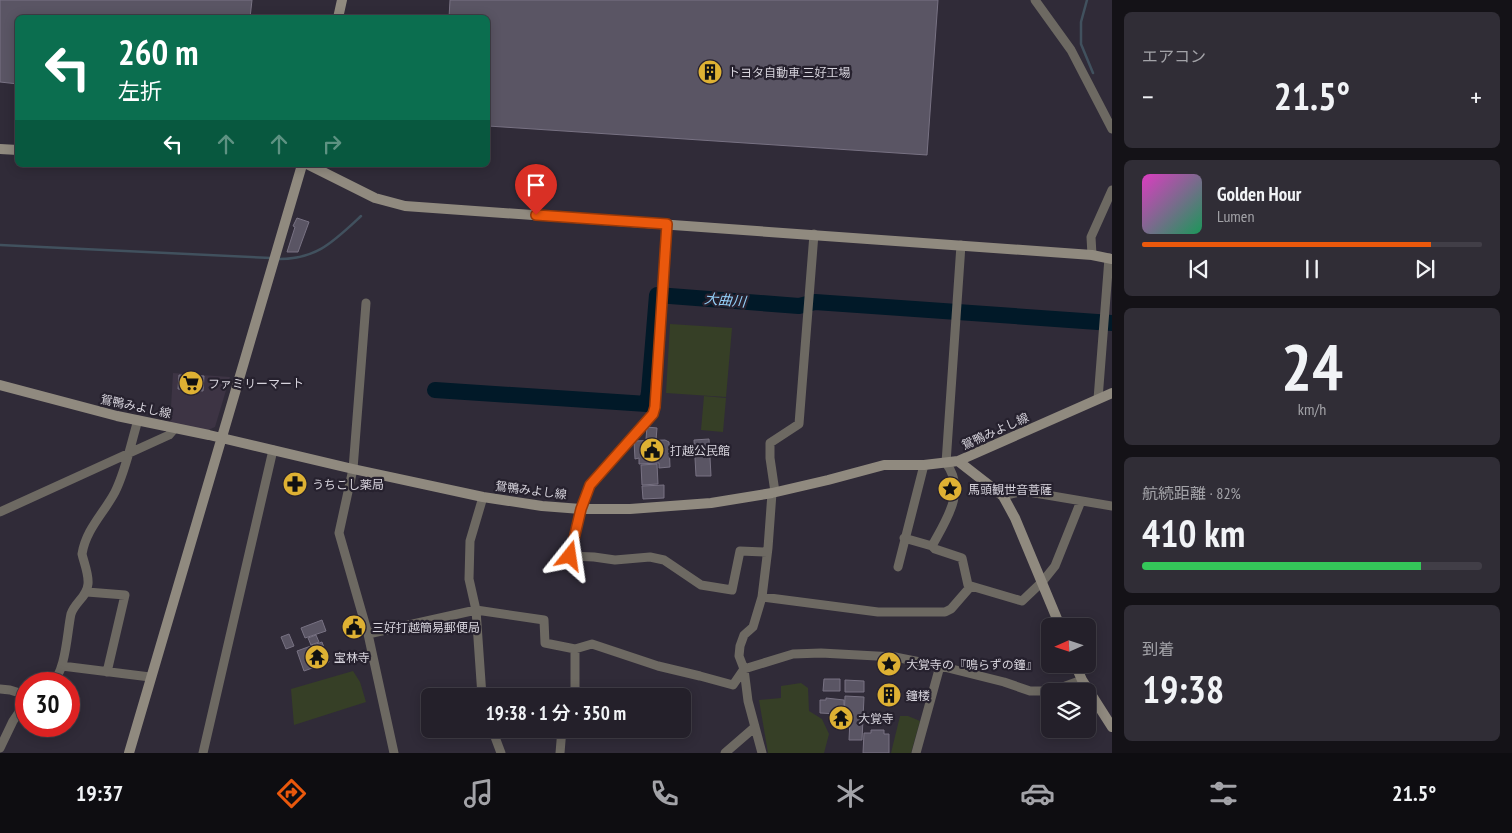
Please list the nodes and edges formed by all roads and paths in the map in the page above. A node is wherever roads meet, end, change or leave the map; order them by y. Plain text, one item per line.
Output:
1 (342, 0) edge
2 (1035, 0) edge
3 (339, 15) edge
4 (1112, 129) edge
5 (0, 149) edge
6 (15, 150) edge
7 (301, 167) edge
8 (313, 167) edge
9 (1111, 192) edge
10 (667, 224) junction
11 (814, 234) junction
12 (961, 245) junction
13 (1092, 255) junction
14 (1110, 258) edge
15 (366, 303) dead end
16 (0, 385) edge
17 (1112, 393) edge
18 (1098, 399) junction
19 (138, 420) junction
20 (175, 428) junction
21 (221, 438) junction
22 (272, 450) junction
23 (128, 453) junction
24 (958, 461) junction
25 (946, 463) junction
26 (924, 465) junction
27 (353, 469) junction
28 (773, 492) junction
29 (1004, 496) junction
30 (483, 497) junction
31 (1080, 501) junction
32 (1112, 506) edge
33 (581, 509) junction
34 (0, 512) edge
35 (904, 538) junction
36 (932, 546) junction
37 (768, 552) junction
38 (898, 567) dead end
39 (1043, 581) junction
40 (972, 586) junction
41 (86, 592) junction
42 (762, 597) junction
43 (476, 610) junction
44 (1057, 618) edge
45 (368, 634) junction
46 (575, 649) junction
47 (62, 666) junction
48 (940, 666) junction
49 (744, 669) junction
50 (59, 672) edge
51 (107, 672) junction
52 (1079, 673) edge
53 (150, 677) junction
54 (1082, 680) junction
55 (481, 688) edge
56 (575, 688) edge
57 (0, 689) edge
58 (15, 692) edge
59 (15, 717) edge
60 (755, 727) junction
61 (1112, 727) edge
62 (495, 738) edge
63 (561, 738) edge
64 (0, 748) edge
65 (128, 753) edge
66 (203, 753) edge
67 (394, 753) edge
68 (501, 753) edge
69 (560, 753) edge
70 (725, 753) edge
71 (762, 753) edge
72 (916, 753) edge

1 - 3 street
2 - 4 street
5 - 6 street
7 - 21 street
8 - 10 street
9 - 13 street
10 - 11 street
10 - 33 street
11 - 12 street
11 - 28 street
12 - 13 street
12 - 25 street
13 - 14 street
14 - 18 street
15 - 27 street
16 - 19 street, 鴛鴨みよし線
17 - 18 street, 鴛鴨みよし線
18 - 24 street, 鴛鴨みよし線
19 - 20 street, 鴛鴨みよし線
19 - 23 street
20 - 21 street, 鴛鴨みよし線
20 - 23 street
21 - 22 street, 鴛鴨みよし線
21 - 53 street
22 - 27 street, 鴛鴨みよし線
22 - 66 street
23 - 34 street
23 - 41 street
24 - 25 street, 鴛鴨みよし線
24 - 29 street
25 - 26 street, 鴛鴨みよし線
25 - 36 street
26 - 28 street, 鴛鴨みよし線
26 - 35 street
27 - 30 street, 鴛鴨みよし線
27 - 45 street
28 - 33 street, 鴛鴨みよし線
28 - 37 street
29 - 31 street
29 - 39 street
30 - 33 street, 鴛鴨みよし線
30 - 43 street
31 - 32 street
31 - 39 street
33 - 37 street
35 - 36 street
35 - 38 street
36 - 40 street
37 - 42 street
39 - 40 street
39 - 44 street
40 - 42 street
41 - 47 street
41 - 51 street
42 - 49 street
43 - 45 street
43 - 46 street
43 - 55 street
45 - 67 street
46 - 49 street
46 - 56 street
47 - 50 street
47 - 51 street
48 - 49 street
48 - 54 street
48 - 72 street
49 - 60 street
51 - 53 street
52 - 54 street
53 - 65 street
54 - 61 street
57 - 58 street
59 - 64 street
60 - 70 street
60 - 71 street
62 - 68 street
63 - 69 street

